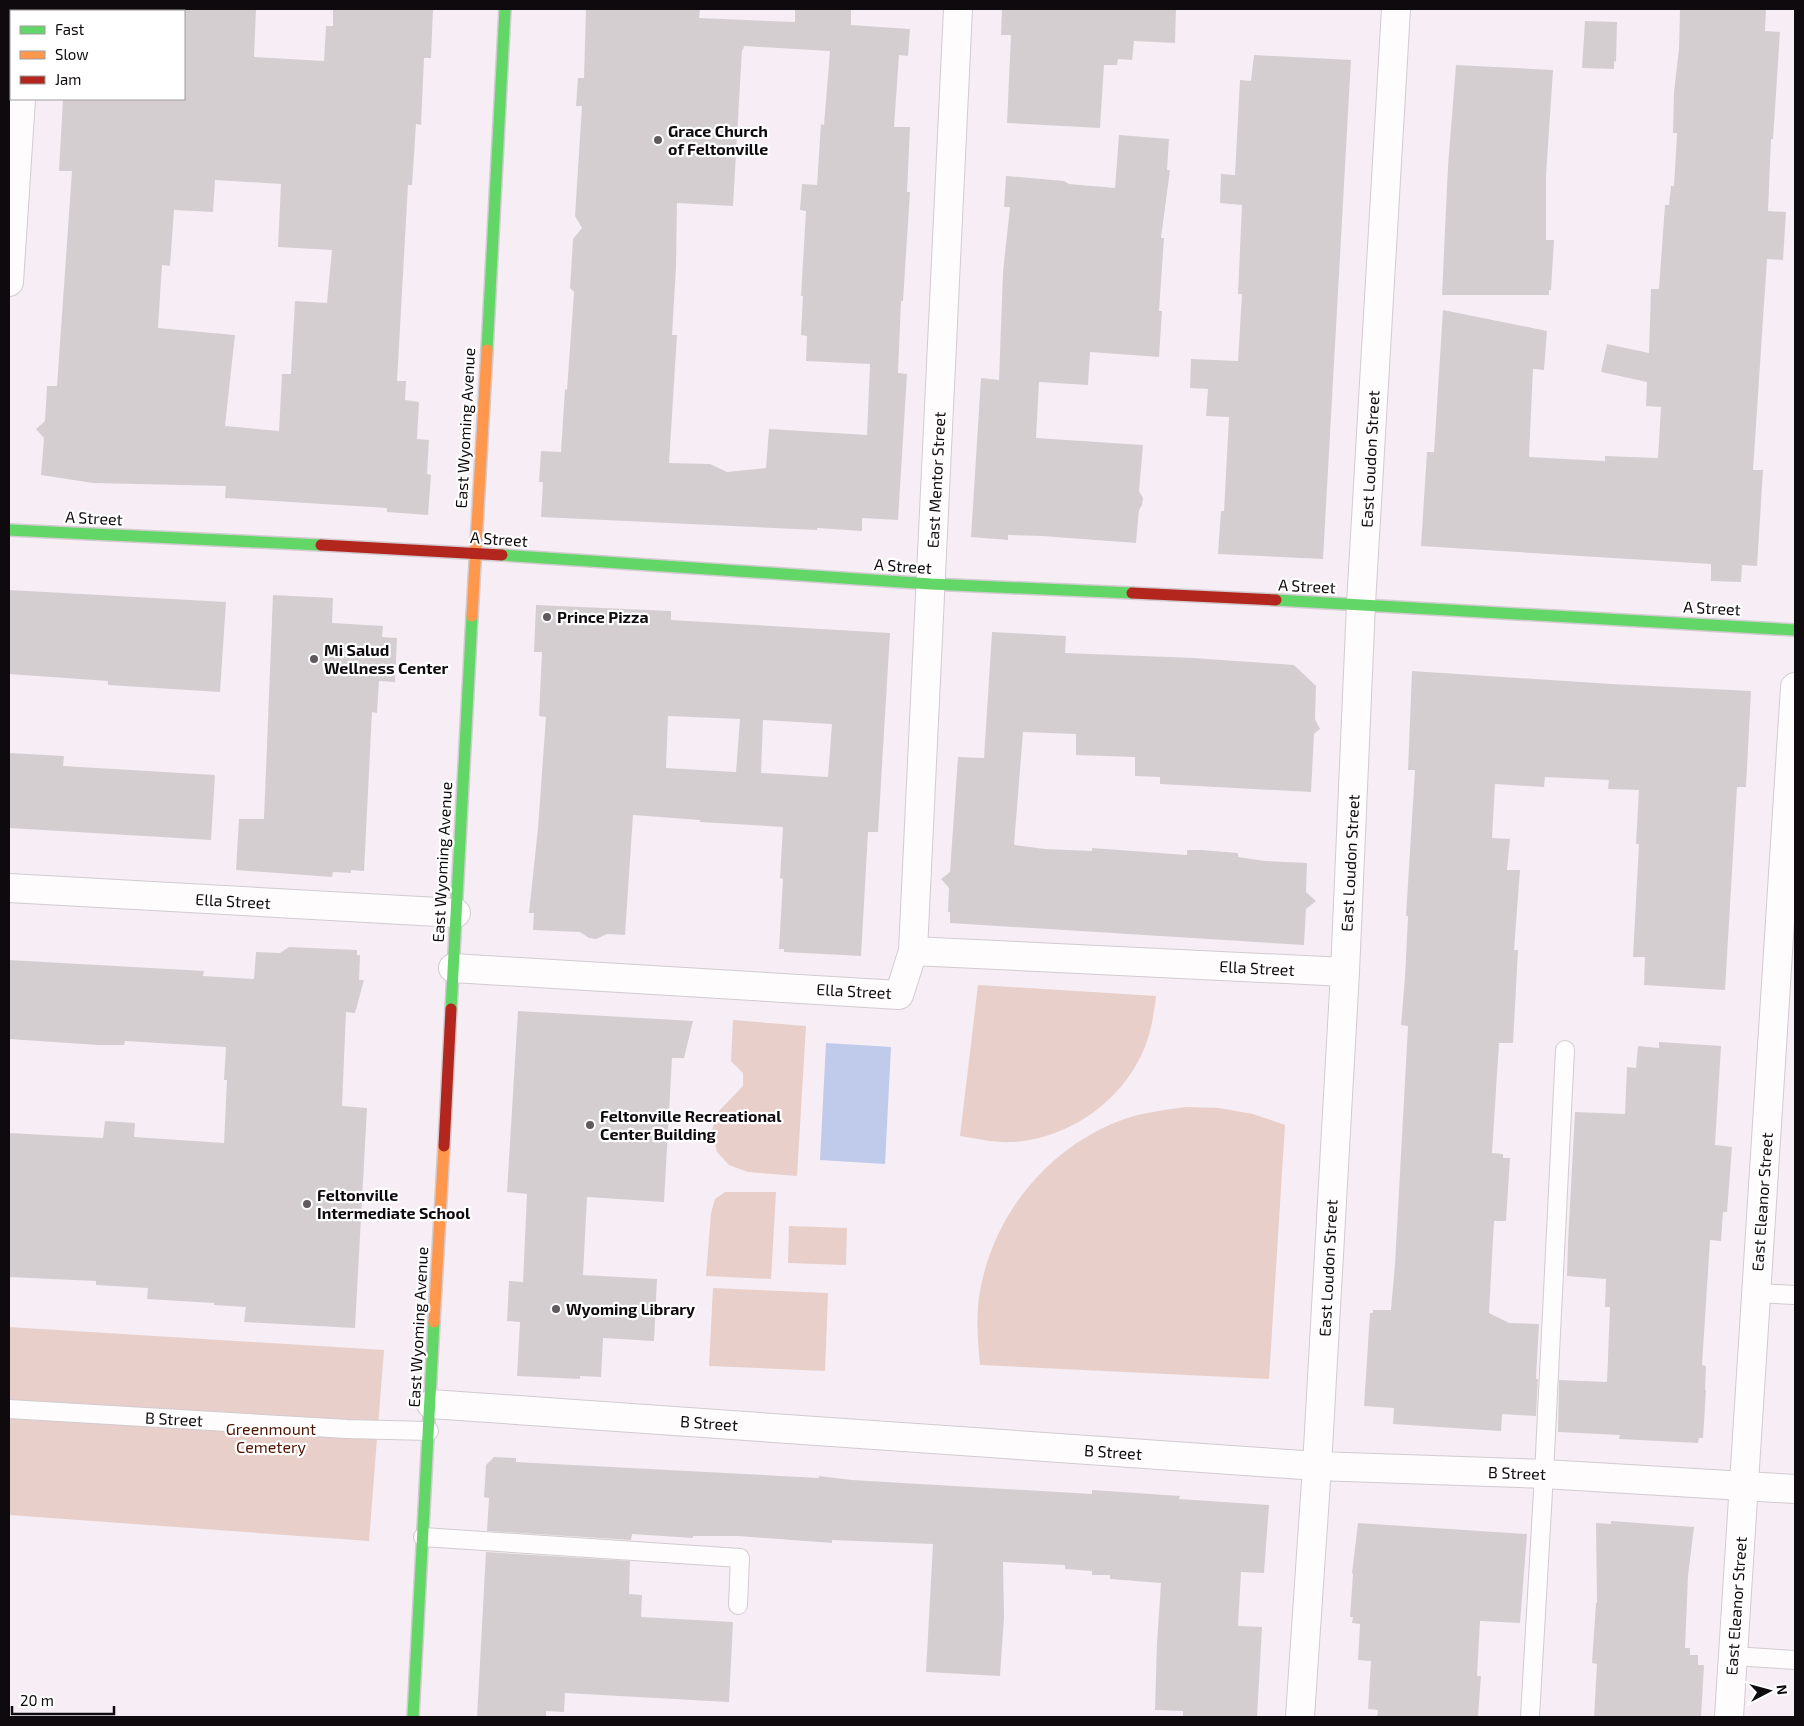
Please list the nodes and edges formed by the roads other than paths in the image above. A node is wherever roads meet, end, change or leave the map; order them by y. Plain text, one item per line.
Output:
1 (505, 9) edge
2 (958, 9) edge
3 (1396, 9) edge
4 (21, 100) edge
5 (9, 282) edge
6 (9, 530) edge
7 (474, 553) junction
8 (931, 584) junction
9 (1361, 604) junction
10 (1795, 630) edge
11 (1795, 687) edge
12 (9, 888) edge
13 (456, 913) junction
14 (913, 951) junction
15 (453, 968) junction
16 (1345, 972) junction
17 (1565, 1050) dead end
18 (1756, 1293) junction
19 (1795, 1295) edge
20 (431, 1404) junction
21 (9, 1409) edge
22 (429, 1431) junction
23 (1317, 1466) junction
24 (1544, 1474) junction
25 (1744, 1486) junction
26 (1795, 1489) edge
27 (423, 1537) junction
28 (738, 1606) dead end
29 (1732, 1656) junction
30 (1795, 1660) edge
31 (413, 1717) edge
32 (1300, 1717) edge
33 (1530, 1717) edge
34 (1729, 1717) edge

1 - 7 street, East Wyoming Avenue
2 - 8 street, East Mentor Street
3 - 9 street, East Loudon Street
4 - 5 street
6 - 7 street, A Street
7 - 8 street, A Street
7 - 13 street, East Wyoming Avenue
8 - 9 street, A Street
8 - 14 street, East Mentor Street
9 - 10 street, A Street
9 - 16 street, East Loudon Street
11 - 18 street, East Eleanor Street
12 - 13 street, Ella Street
13 - 15 street, East Wyoming Avenue
14 - 15 street, Ella Street
14 - 16 street, Ella Street
15 - 20 street, East Wyoming Avenue
16 - 23 street, East Loudon Street
17 - 24 lane
18 - 19 lane
18 - 25 street, East Eleanor Street
20 - 22 street, East Wyoming Avenue
20 - 23 street, B Street
21 - 22 lane, B Street
22 - 27 street, East Wyoming Avenue
23 - 24 street, B Street
23 - 32 street, East Loudon Street
24 - 25 street, B Street
24 - 33 lane
25 - 26 street, B Street
25 - 29 street, East Eleanor Street
27 - 28 lane
27 - 31 street, East Wyoming Avenue
29 - 30 lane
29 - 34 street, East Eleanor Street

